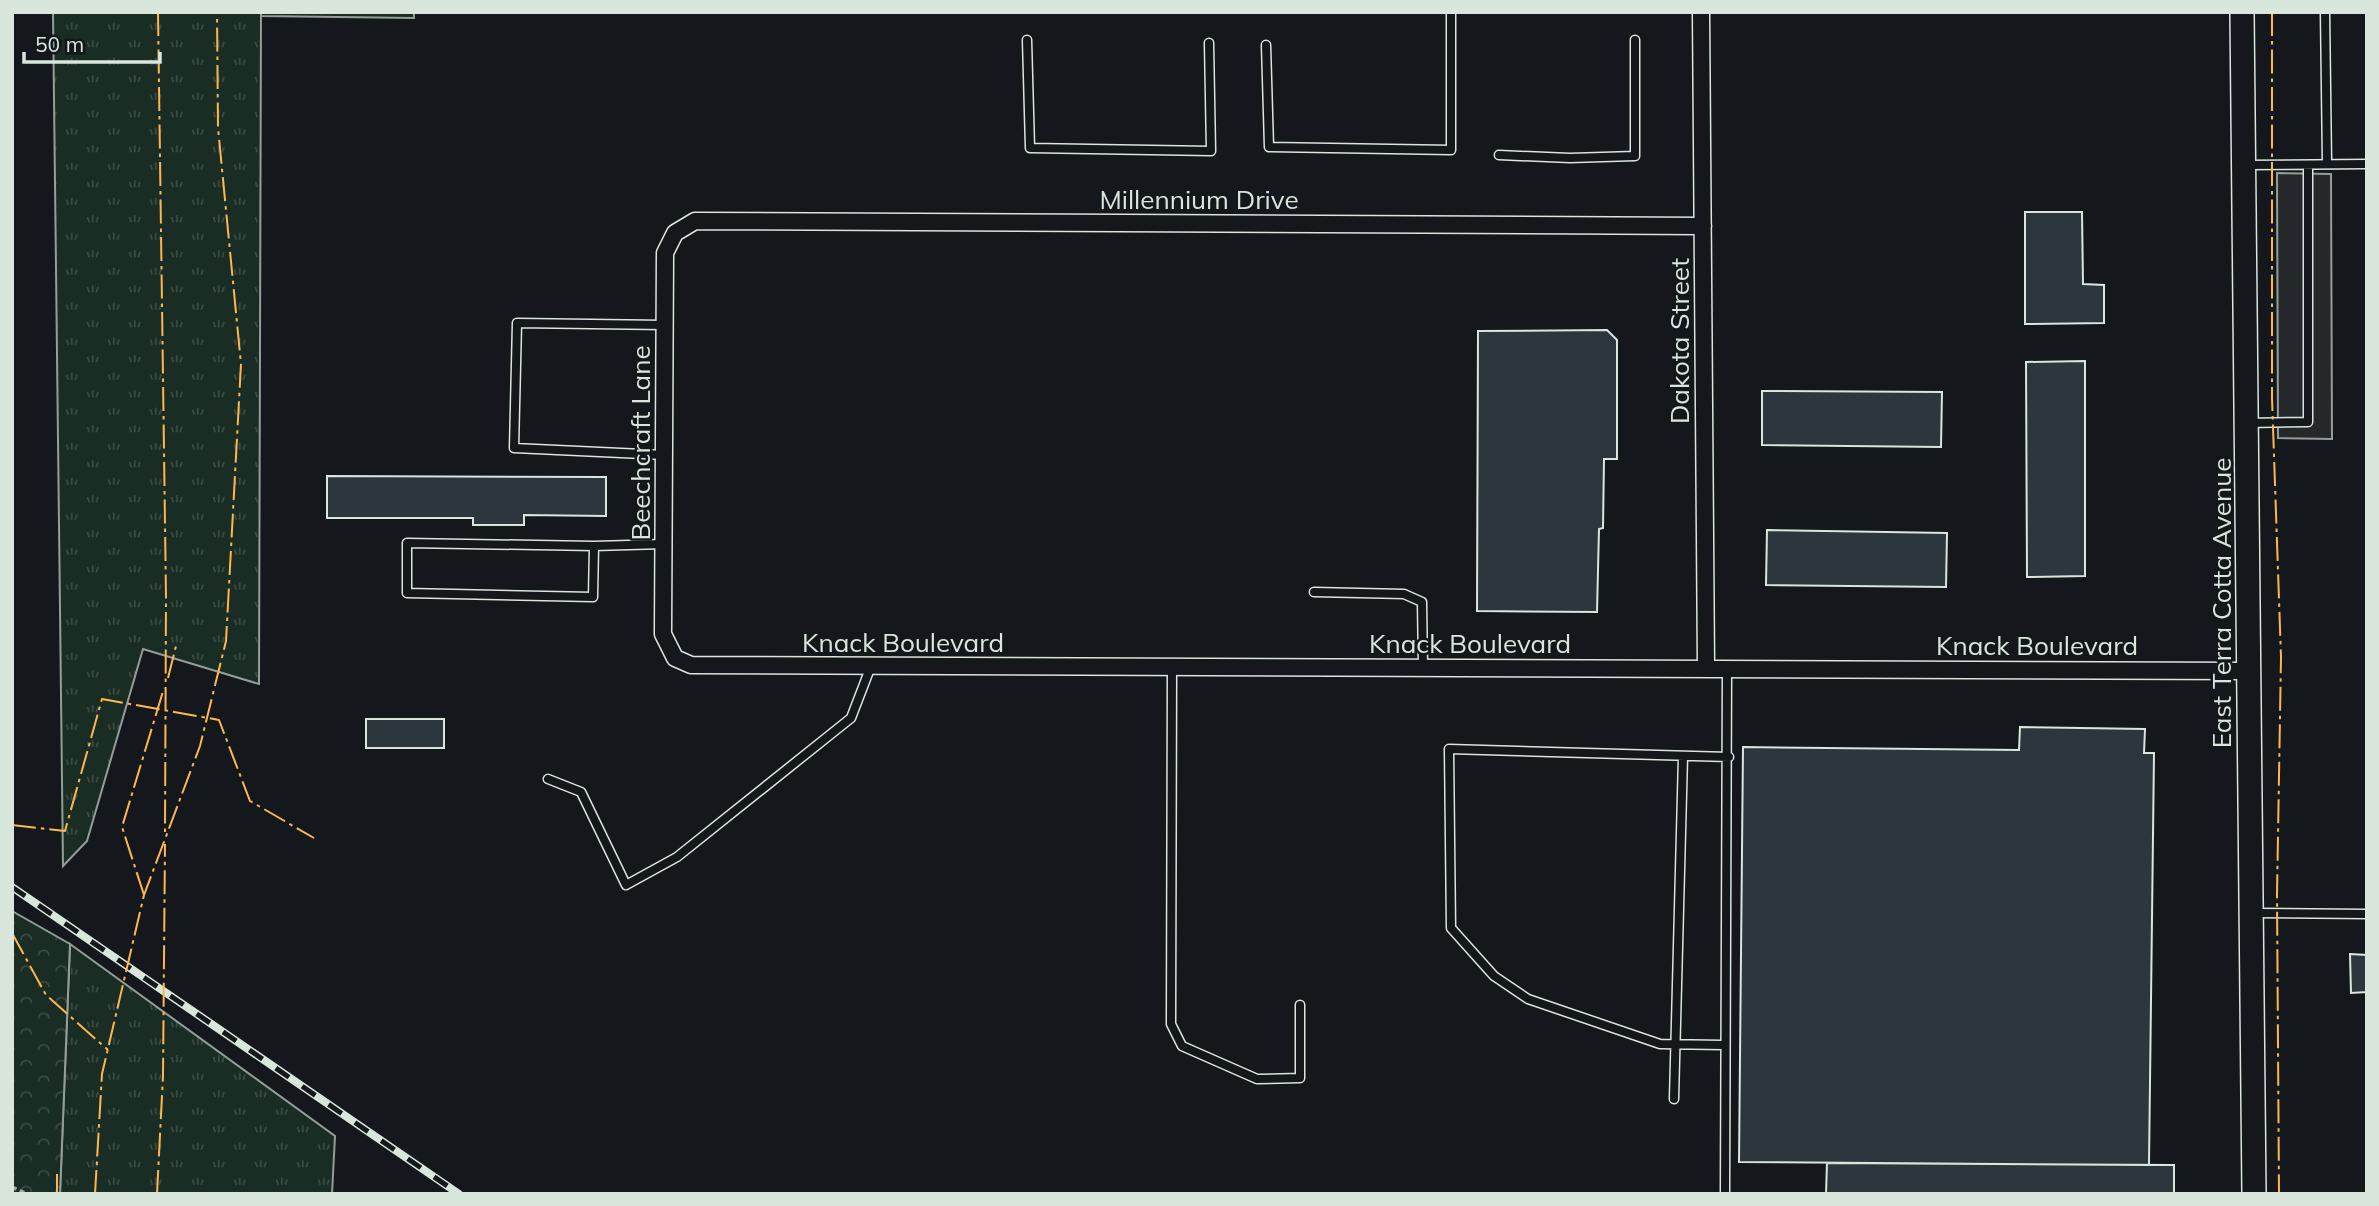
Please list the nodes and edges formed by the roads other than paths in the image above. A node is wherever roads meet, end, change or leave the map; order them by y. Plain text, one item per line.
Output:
1 (1451, 12) edge
2 (1701, 12) edge
3 (2242, 12) edge
4 (2325, 12) edge
5 (1027, 40) dead end
6 (1634, 40) dead end
7 (1209, 43) dead end
8 (1266, 45) dead end
9 (1499, 155) dead end
10 (2327, 164) junction
11 (2367, 164) edge
12 (2245, 165) junction
13 (2308, 165) junction
14 (695, 221) joint
15 (1703, 226) junction
16 (665, 325) junction
17 (2247, 423) junction
18 (664, 454) junction
19 (664, 544) junction
20 (594, 546) junction
21 (1314, 592) dead end
22 (691, 665) joint
23 (871, 666) junction
24 (1172, 667) junction
25 (1423, 668) junction
26 (1706, 668) junction
27 (1727, 668) junction
28 (2249, 671) junction
29 (1683, 756) junction
30 (1728, 757) junction
31 (548, 779) dead end
32 (2252, 912) junction
33 (2367, 914) edge
34 (1300, 1006) dead end
35 (1675, 1044) junction
36 (1723, 1045) junction
37 (1674, 1099) dead end
38 (1725, 1194) edge
39 (2254, 1194) edge

1 - 8 lane
2 - 15 street, Dakota Street
3 - 12 main road, East Terra Cotta Avenue
4 - 10 lane
5 - 7 lane
6 - 9 lane
10 - 11 lane
10 - 13 lane
12 - 13 lane
12 - 17 main road, East Terra Cotta Avenue
13 - 17 lane
14 - 15 street, Millennium Drive
14 - 16 street, Beechcraft Lane
15 - 26 street, Dakota Street
16 - 18 street, Beechcraft Lane
16 - 18 lane
17 - 28 main road, East Terra Cotta Avenue
18 - 19 street, Beechcraft Lane
19 - 20 lane
19 - 22 street, Beechcraft Lane
20 - 20 lane
21 - 25 lane
22 - 23 street, Knack Boulevard
23 - 24 street, Knack Boulevard
23 - 31 lane
24 - 25 street, Knack Boulevard
24 - 34 lane
25 - 26 street, Knack Boulevard
26 - 27 street, Knack Boulevard
27 - 28 street, Knack Boulevard
27 - 30 lane
28 - 32 main road, East Terra Cotta Avenue
29 - 30 lane
29 - 35 lane
29 - 35 lane
30 - 36 lane
32 - 33 lane
32 - 39 main road, East Terra Cotta Avenue
35 - 36 lane
35 - 37 lane
36 - 38 lane

